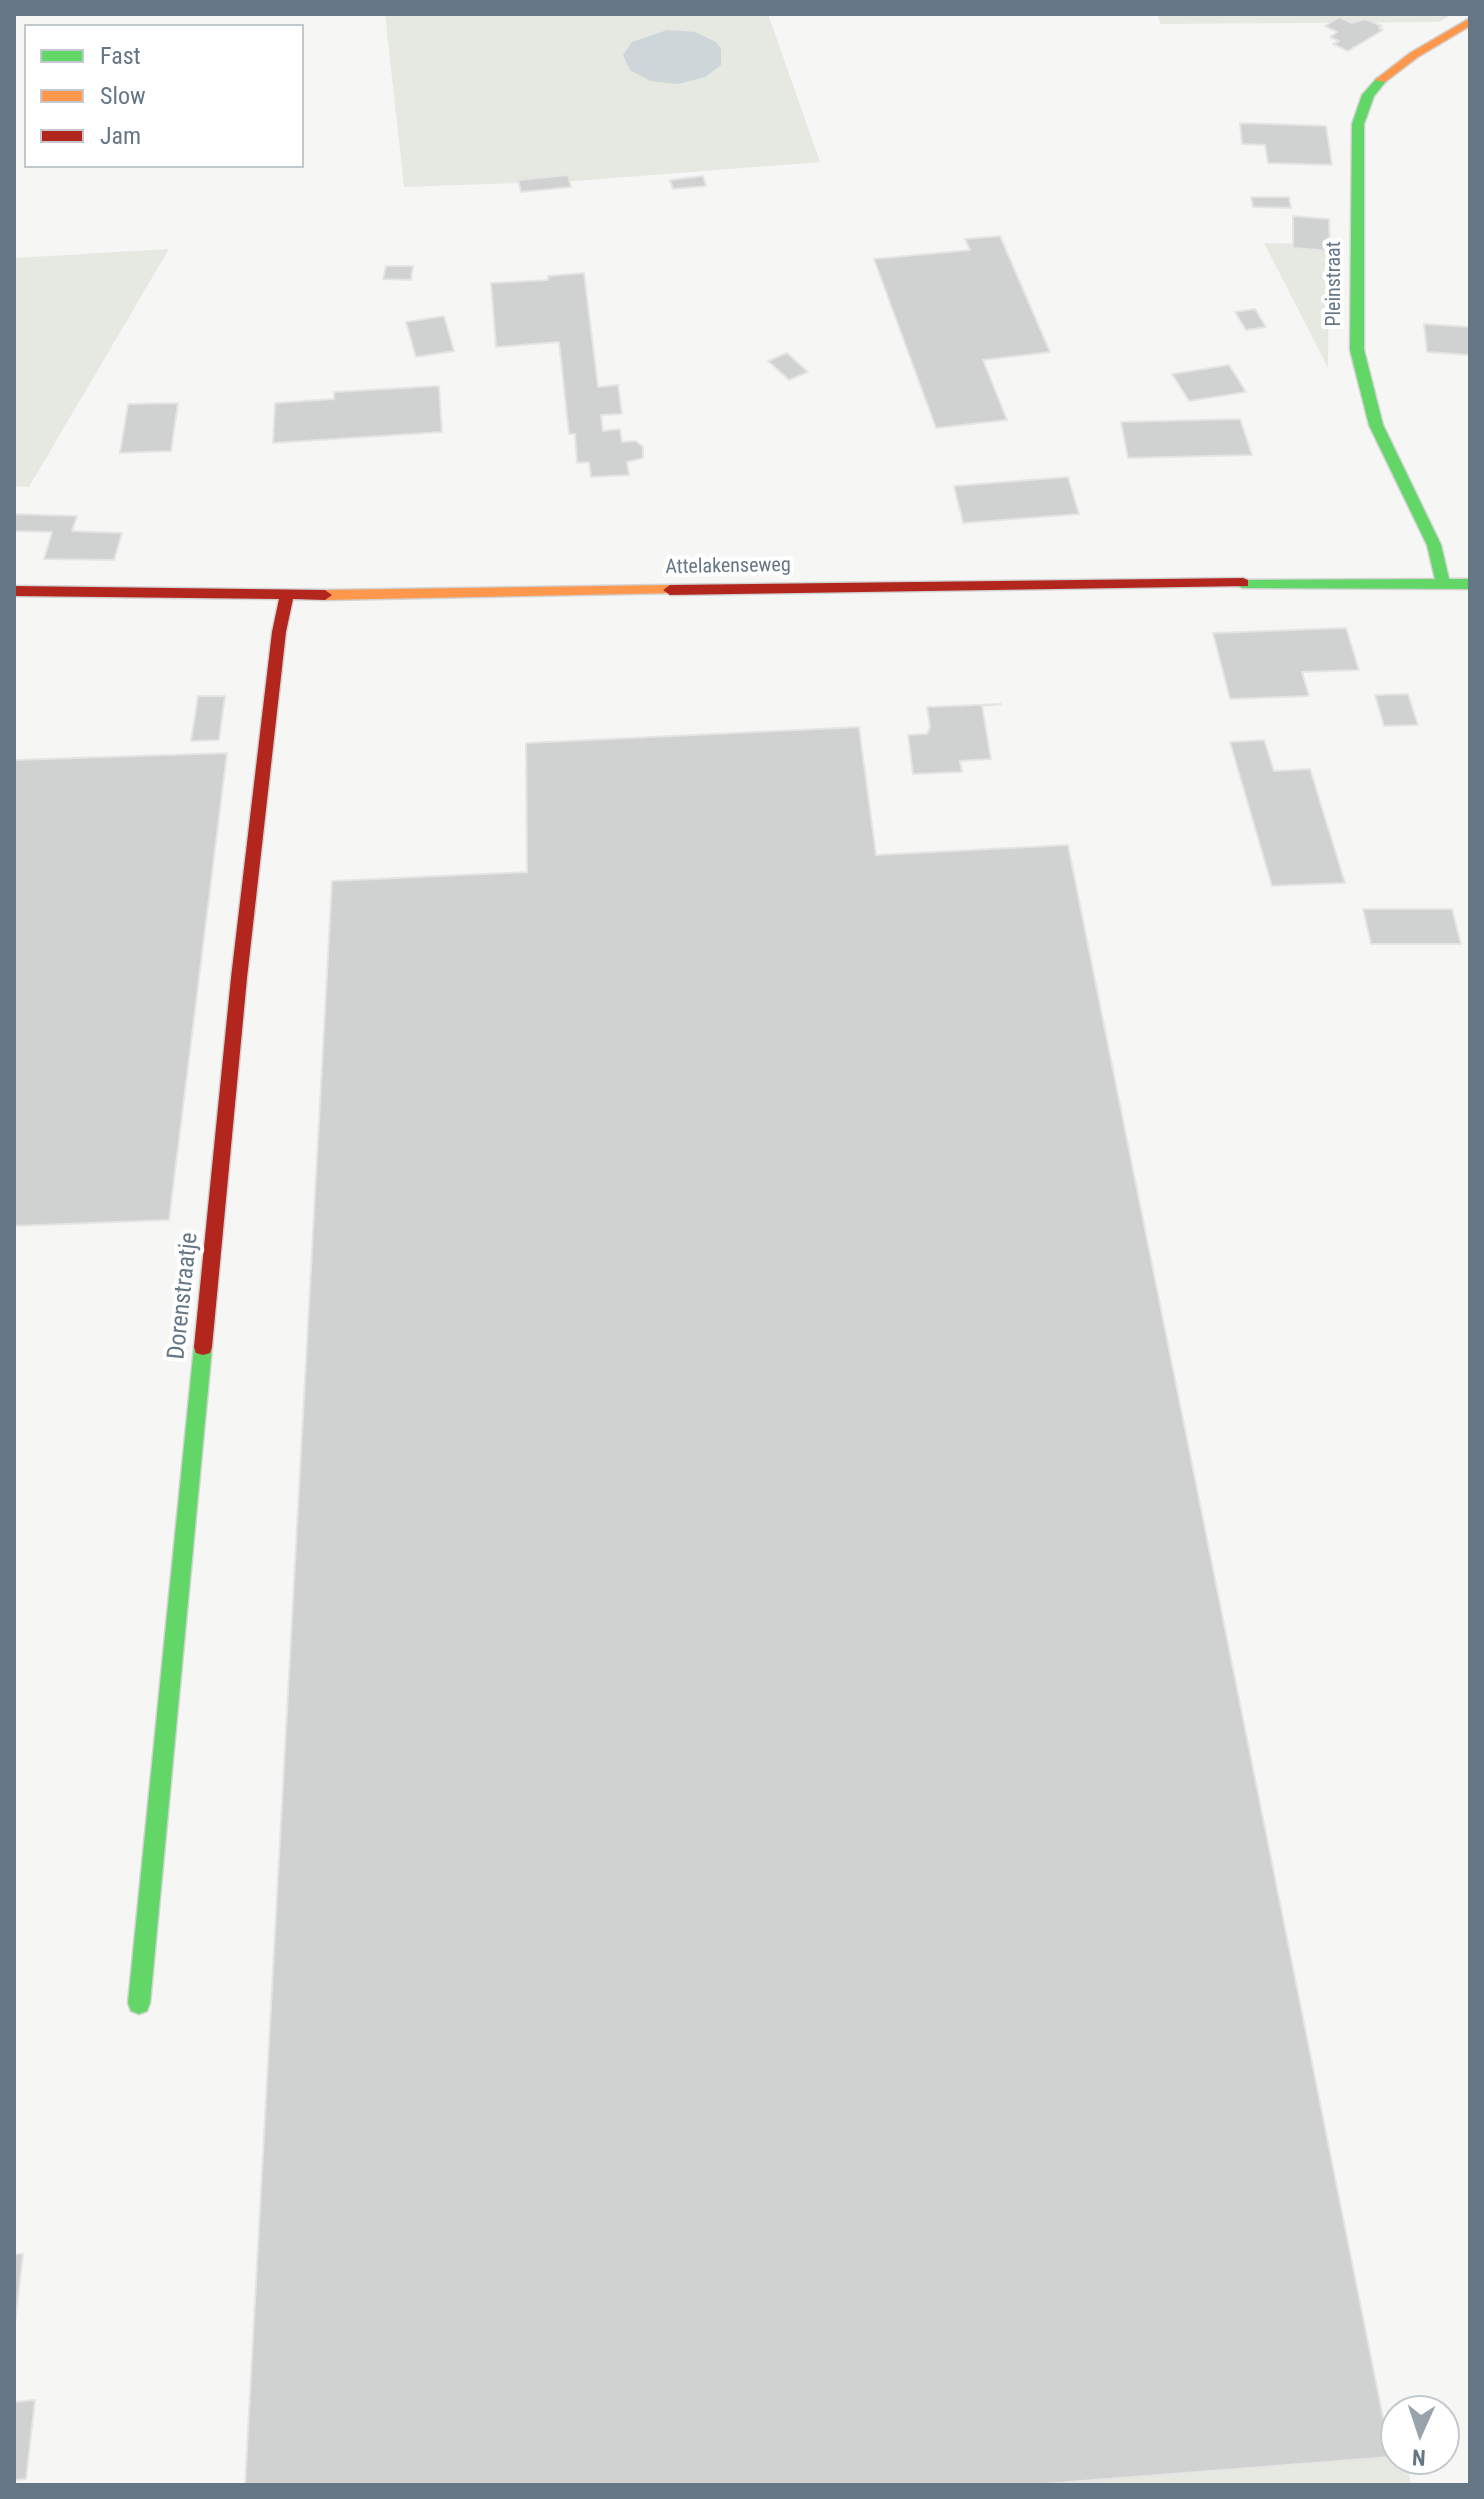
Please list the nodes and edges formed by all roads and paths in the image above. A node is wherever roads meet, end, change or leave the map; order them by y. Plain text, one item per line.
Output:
1 (1470, 21) edge
2 (1443, 584) junction
3 (1470, 584) edge
4 (14, 591) edge
5 (287, 595) junction
6 (139, 2003) dead end

1 - 2 street, Pleinstraat
2 - 3 street, Attelakenseweg
2 - 5 street, Attelakenseweg
4 - 5 street, Attelakenseweg
5 - 6 street, Dorenstraatje

